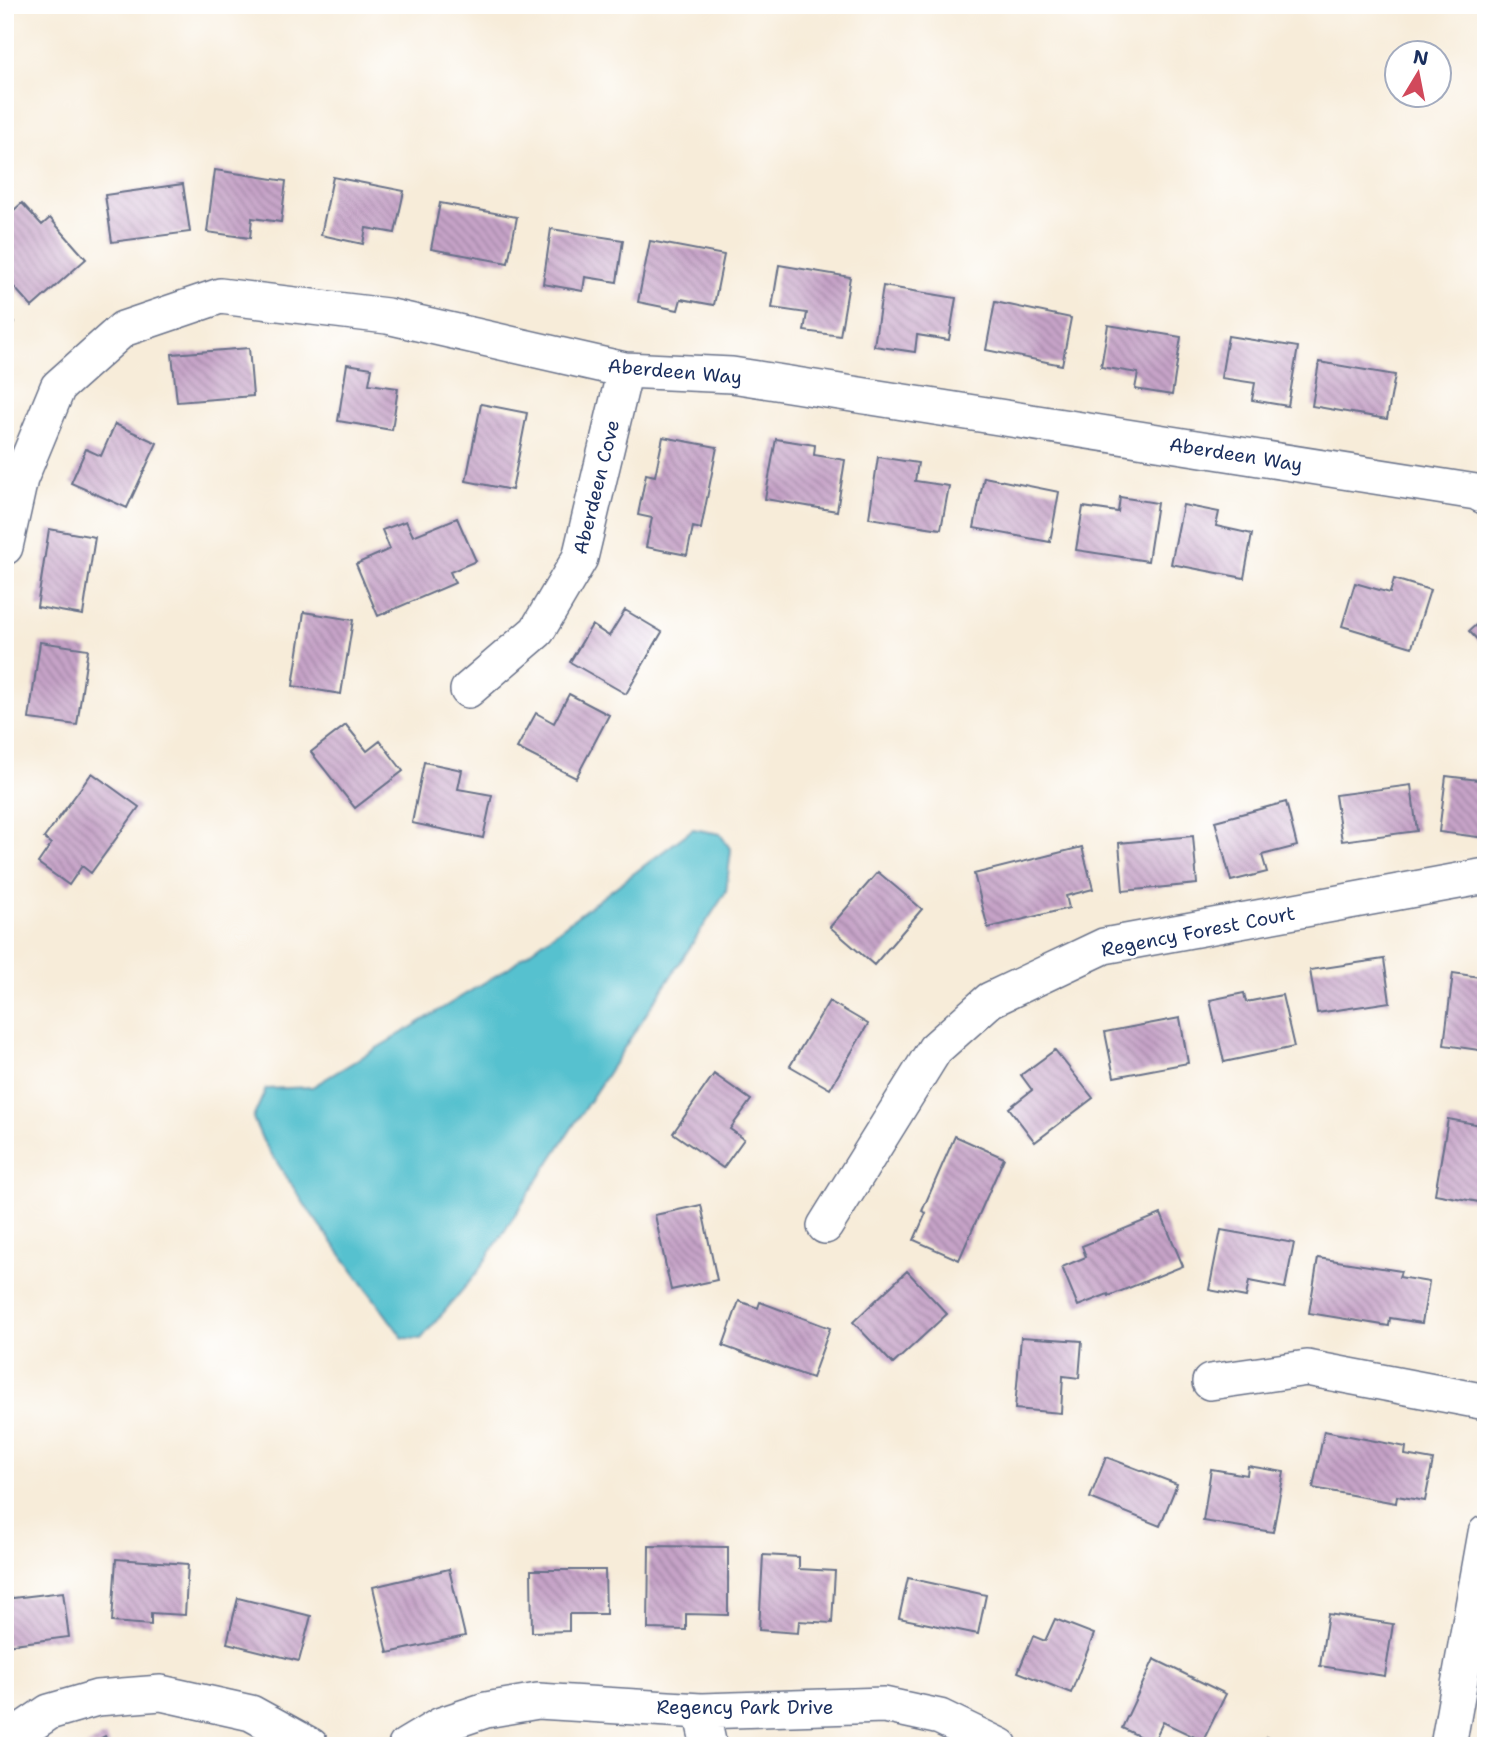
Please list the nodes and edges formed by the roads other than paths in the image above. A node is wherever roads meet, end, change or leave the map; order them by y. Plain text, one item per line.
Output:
1 (625, 370) junction
2 (1486, 497) edge
3 (5, 547) edge
4 (468, 690) dead end
5 (1486, 876) edge
6 (825, 1226) dead end
7 (1210, 1382) dead end
8 (1486, 1402) edge
9 (1486, 1533) edge
10 (701, 1711) junction
11 (5, 1742) edge
12 (311, 1746) edge
13 (406, 1746) edge
14 (709, 1746) edge
15 (1000, 1746) edge
16 (1448, 1746) edge

1 - 2 street, Aberdeen Way
1 - 3 street, Aberdeen Way
1 - 4 street, Aberdeen Cove
5 - 6 street, Regency Forest Court
7 - 8 street
9 - 16 street
10 - 13 street, Regency Park Drive
10 - 14 street
10 - 15 street, Regency Park Drive
11 - 12 street

